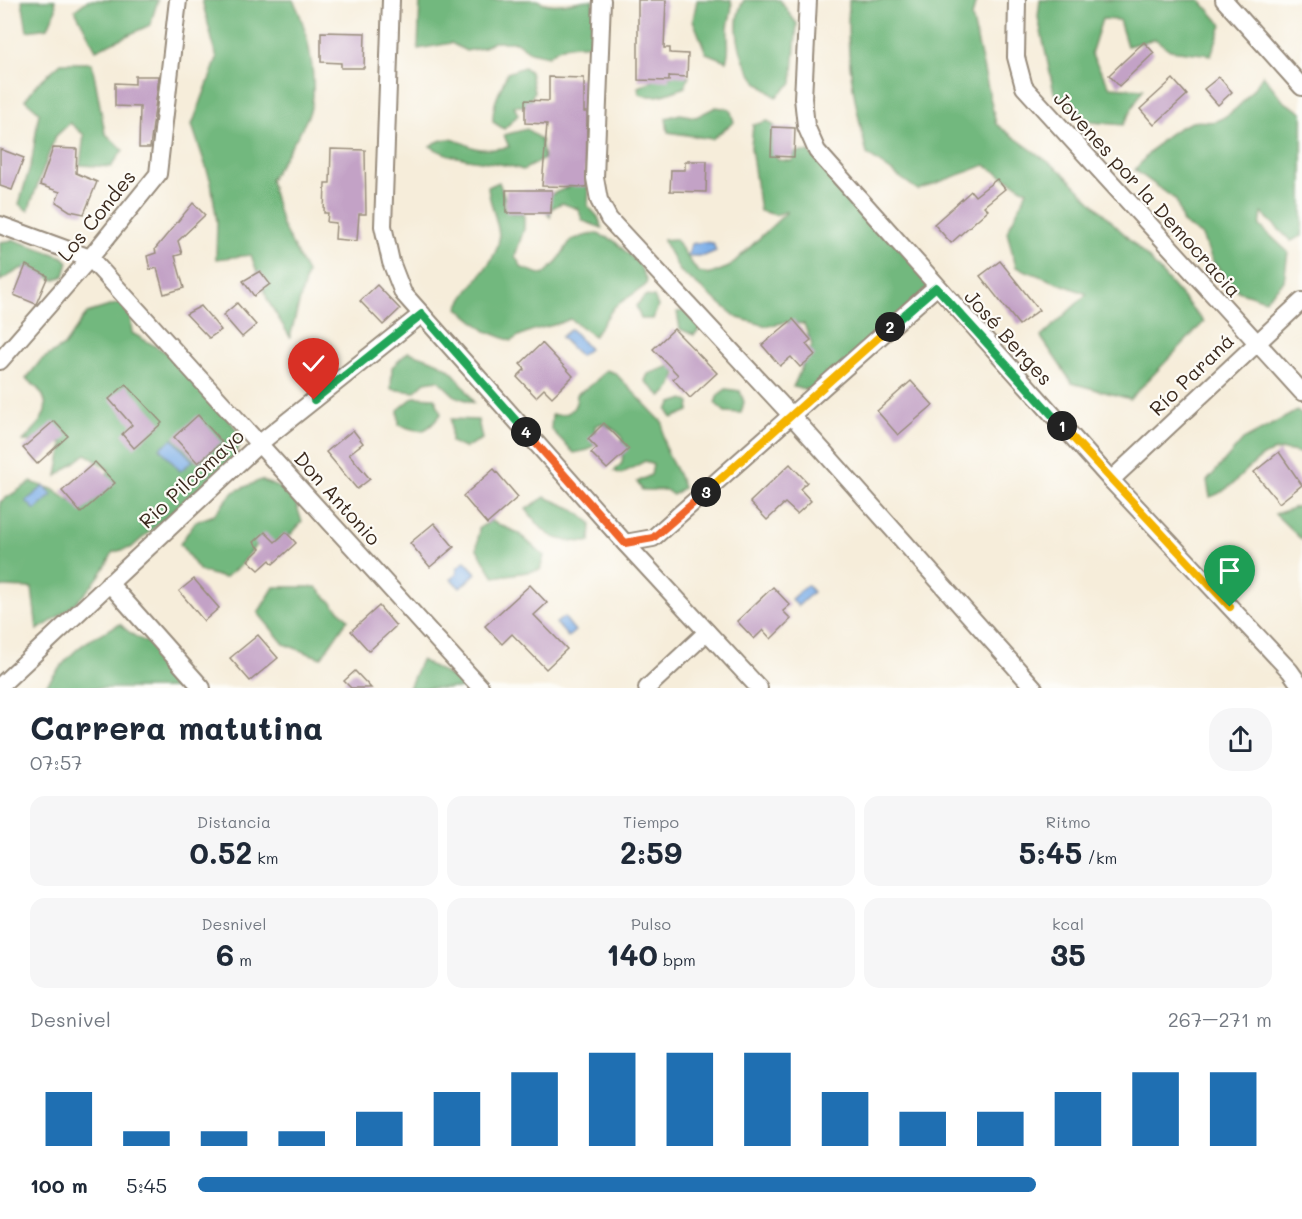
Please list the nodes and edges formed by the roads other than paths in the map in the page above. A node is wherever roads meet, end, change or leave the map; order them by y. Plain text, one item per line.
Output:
1 (178, 0) edge
2 (391, 0) edge
3 (602, 0) edge
4 (808, 0) edge
5 (1017, 0) edge
6 (1224, 0) edge
7 (1302, 87) edge
8 (0, 225) edge
9 (90, 258) junction
10 (936, 287) junction
11 (1302, 301) edge
12 (422, 314) junction
13 (1255, 343) junction
14 (0, 361) edge
15 (1302, 392) edge
16 (792, 416) junction
17 (260, 443) junction
18 (1111, 480) junction
19 (653, 538) junction
20 (625, 543) junction
21 (646, 566) junction
22 (110, 583) junction
23 (707, 632) junction
24 (0, 686) edge
25 (202, 688) edge
26 (481, 688) edge
27 (647, 688) edge
28 (759, 688) edge
29 (1034, 688) edge
30 (1302, 688) edge

1 - 9 street, Los Condes
2 - 12 street
3 - 16 street
4 - 10 street, José Berges
5 - 13 street, Jovenes por la Democracia
6 - 7 street
8 - 9 street
9 - 14 street, Los Condes
9 - 17 street, Don Antonio
10 - 16 street
10 - 18 street, José Berges
11 - 13 street, Río Paraná
12 - 17 street, Rio Pilcomayo
12 - 20 street
13 - 15 street, Jovenes por la Democracia
13 - 18 street, Río Paraná
16 - 19 street
16 - 29 street
17 - 22 street, Rio Pilcomayo
17 - 26 street, Don Antonio
18 - 30 street, José Berges
19 - 20 street
19 - 21 street
20 - 21 street
21 - 23 street
22 - 24 street, Rio Pilcomayo
22 - 25 street
23 - 27 street
23 - 28 street

